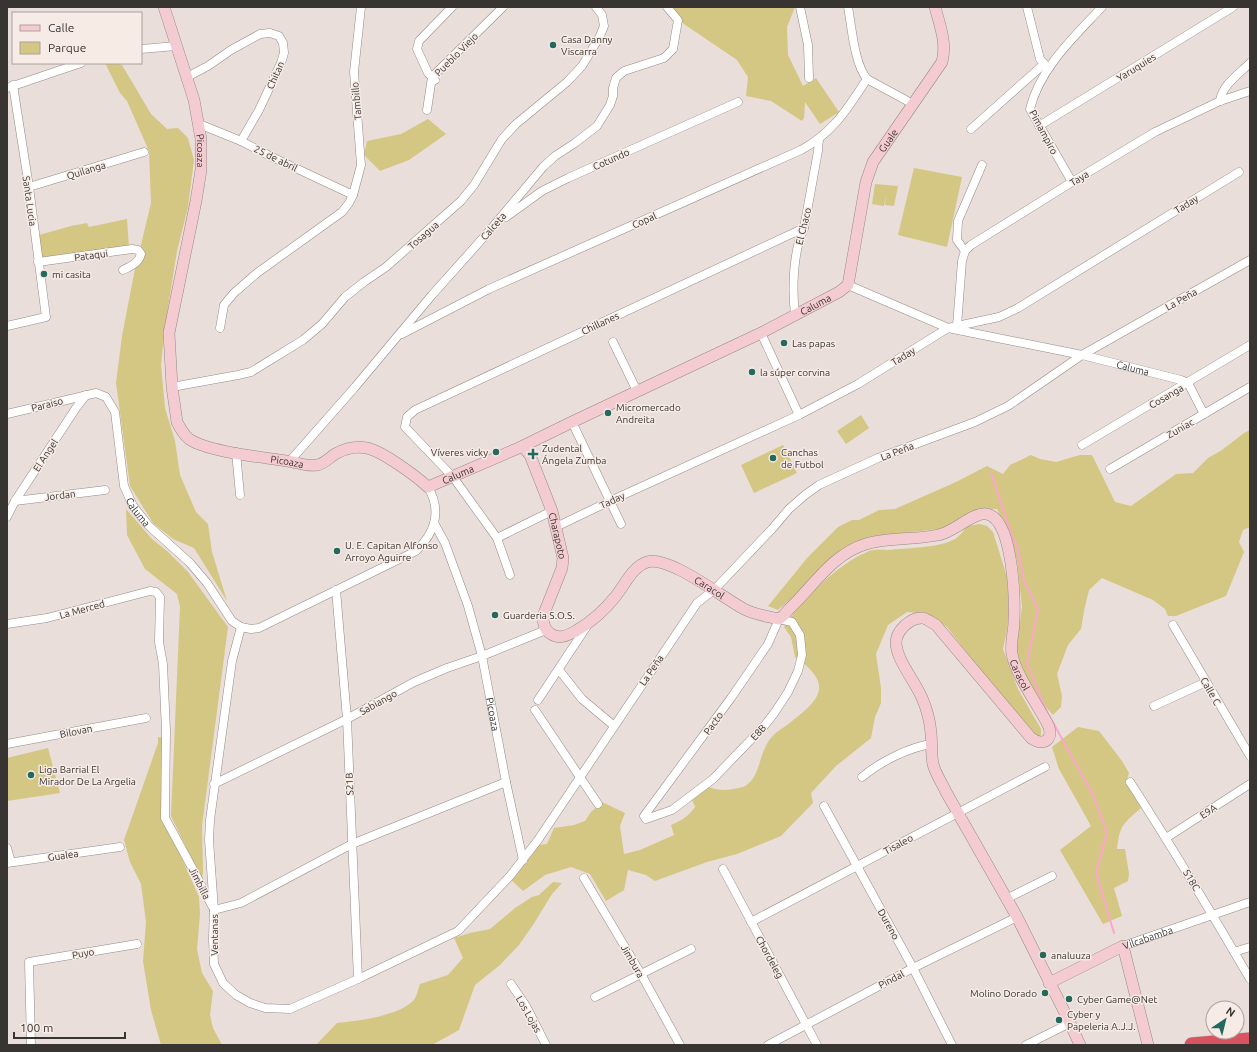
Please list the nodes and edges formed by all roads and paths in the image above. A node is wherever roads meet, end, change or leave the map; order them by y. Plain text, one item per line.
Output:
1 (164, 7) edge
2 (360, 7) edge
3 (452, 7) edge
4 (503, 7) edge
5 (596, 7) edge
6 (667, 7) edge
7 (800, 7) edge
8 (848, 7) edge
9 (935, 7) edge
10 (1027, 7) edge
11 (1102, 7) edge
12 (1233, 7) edge
13 (176, 46) junction
14 (142, 49) edge
15 (1250, 63) edge
16 (78, 64) edge
17 (1046, 66) junction
18 (187, 77) junction
19 (809, 78) dead end
20 (434, 79) junction
21 (867, 79) junction
22 (10, 86) edge
23 (1250, 91) edge
24 (1220, 101) junction
25 (738, 102) dead end
26 (913, 104) junction
27 (427, 110) dead end
28 (199, 124) junction
29 (1039, 126) junction
30 (970, 129) dead end
31 (819, 140) junction
32 (241, 141) junction
33 (144, 152) dead end
34 (982, 165) dead end
35 (1239, 172) dead end
36 (1072, 182) junction
37 (29, 187) junction
38 (353, 195) junction
39 (804, 228) junction
40 (491, 229) junction
41 (965, 251) junction
42 (1250, 260) edge
43 (38, 262) junction
44 (124, 270) dead end
45 (848, 285) junction
46 (795, 314) junction
47 (7, 326) edge
48 (957, 326) junction
49 (220, 328) dead end
50 (948, 328) junction
51 (761, 333) junction
52 (399, 336) junction
53 (613, 342) dead end
54 (1250, 345) edge
55 (1082, 355) junction
56 (1188, 383) junction
57 (172, 386) junction
58 (1250, 388) edge
59 (637, 391) junction
60 (86, 394) junction
61 (7, 414) edge
62 (1204, 414) junction
63 (799, 415) junction
64 (572, 422) junction
65 (1082, 445) dead end
66 (521, 447) junction
67 (236, 452) junction
68 (290, 461) junction
69 (1110, 469) dead end
70 (453, 477) junction
71 (428, 487) junction
72 (105, 490) dead end
73 (240, 495) dead end
74 (15, 501) junction
75 (610, 501) junction
76 (552, 511) junction
77 (7, 517) edge
78 (434, 523) junction
79 (621, 524) dead end
80 (556, 526) junction
81 (497, 538) junction
82 (510, 575) dead end
83 (336, 590) junction
84 (714, 590) junction
85 (156, 592) joint
86 (779, 619) junction
87 (7, 624) edge
88 (588, 624) junction
89 (1173, 625) dead end
90 (241, 627) junction
91 (546, 630) junction
92 (482, 656) junction
93 (558, 670) junction
94 (1206, 682) junction
95 (538, 700) dead end
96 (1154, 706) dead end
97 (535, 710) dead end
98 (146, 718) dead end
99 (347, 719) junction
100 (613, 726) junction
101 (7, 744) edge
102 (932, 744) junction
103 (1250, 756) edge
104 (1045, 766) dead end
105 (862, 776) dead end
106 (580, 777) junction
107 (506, 782) junction
108 (1130, 782) dead end
109 (214, 784) junction
110 (1250, 784) edge
111 (598, 804) dead end
112 (824, 806) dead end
113 (958, 812) junction
114 (652, 818) joint
115 (1166, 838) junction
116 (352, 844) junction
117 (120, 847) dead end
118 (7, 848) edge
119 (523, 860) junction
120 (9, 862) edge
121 (857, 865) junction
122 (723, 869) dead end
123 (1052, 876) dead end
124 (584, 878) dead end
125 (1006, 898) junction
126 (1250, 902) edge
127 (214, 910) junction
128 (1213, 915) junction
129 (1016, 917) junction
130 (751, 922) junction
131 (137, 944) dead end
132 (1123, 946) junction
133 (1250, 947) edge
134 (690, 949) dead end
135 (1234, 952) junction
136 (913, 968) junction
137 (641, 974) junction
138 (1249, 976) edge
139 (358, 979) junction
140 (1049, 983) junction
141 (510, 984) dead end
142 (595, 997) dead end
143 (1070, 1023) junction
144 (806, 1024) junction
145 (1250, 1040) edge
146 (31, 1045) edge
147 (546, 1045) edge
148 (680, 1045) edge
149 (768, 1045) edge
150 (817, 1045) edge
151 (952, 1045) edge
152 (1026, 1045) edge
153 (1080, 1045) edge
154 (1148, 1045) edge
155 (1192, 1045) edge

1 - 13 street, Picoaza
2 - 38 street, Tambillo
3 - 20 street
4 - 20 street, Pueblo Viejo
5 - 57 street, Tosagua
6 - 40 street, Calceta
7 - 19 street
8 - 21 street
9 - 26 street, Guale
10 - 17 street
11 - 17 street, Pimampiro
12 - 29 street, Yaruquies
13 - 14 street
13 - 18 street, Picoaza
15 - 24 street
16 - 22 street
17 - 29 street, Pimampiro
17 - 30 street
18 - 28 street, Picoaza
18 - 32 street, Chitan
20 - 27 street, Pueblo Viejo
21 - 26 street
21 - 31 street, Copal
22 - 37 street, Santa Lucia
23 - 24 street, Taya
24 - 36 street, Taya
25 - 40 street, Cotundo
26 - 45 street, Guale
28 - 32 street, 25 de abril
28 - 57 street, Picoaza
29 - 36 street, Pimampiro
31 - 39 street, El Chaco
31 - 52 street, Copal
32 - 38 street, 25 de abril
33 - 37 street, Quilanga
34 - 41 street
35 - 48 street, Taday
36 - 41 street, Taya
37 - 43 street, Santa Lucia
38 - 49 street, Tambillo
39 - 46 street, El Chaco
39 - 70 street, Chillanes
40 - 52 street, Calceta
41 - 48 street
42 - 55 street, La Peña
43 - 44 street, Pataqui
43 - 47 street, Santa Lucia
45 - 46 street, Caluma
45 - 50 street, Caluma
46 - 51 street, Caluma
48 - 50 street, Taday
50 - 55 street, Caluma
50 - 63 street, Taday
51 - 59 street, Caluma
51 - 63 street
52 - 68 street, Calceta
53 - 59 street
54 - 56 street, Cosanga
55 - 56 street, Caluma
55 - 84 street, La Peña
56 - 62 street
56 - 65 street, Cosanga
57 - 67 street, Picoaza
58 - 62 street, Zuniac
59 - 64 street, Caluma
60 - 61 street, Paraiso
60 - 74 street, El Angel
60 - 90 street, Caluma
62 - 69 street, Zuniac
63 - 75 street, Taday
64 - 66 street, Caluma
64 - 75 street
66 - 70 street, Caluma
66 - 76 street, Charapoto
67 - 68 street, Picoaza
67 - 73 street
68 - 71 street, Picoaza
70 - 71 street, Caluma
70 - 81 street
71 - 78 street, Picoaza
72 - 74 street, Jordan
74 - 77 street, El Angel
75 - 79 street
75 - 80 street, Taday
76 - 80 street, Charapoto
76 - 81 street
78 - 83 street
78 - 92 street, Picoaza
80 - 91 street, Charapoto
81 - 82 street
83 - 90 street
83 - 99 street, S21B
84 - 86 street, Caracol
84 - 88 street, Caracol
84 - 100 street, La Peña
85 - 87 street, La Merced
85 - 127 street, Jimbilla
86 - 102 street, Caracol
86 - 114 street, Pacto
86 - 114 street, E8B
88 - 91 street
88 - 93 street, Caracol
89 - 94 street, Calle C
90 - 109 street, Ventanas
91 - 92 street, Sabiango
92 - 99 street, Sabiango
92 - 107 street, Picoaza
93 - 95 street, Caracol
93 - 100 street
94 - 96 street
94 - 103 street, Calle C
97 - 106 street
98 - 101 street, Bilovan
99 - 109 street, Sabiango
99 - 116 street, S21B
100 - 106 street, La Peña
102 - 105 street
102 - 113 street, Caracol
104 - 113 street, Tisaleo
106 - 111 street
106 - 119 street, Ventanas
107 - 116 street, Jimbilla
107 - 119 street, Picoaza
108 - 115 street, S18C
109 - 127 street, Ventanas
110 - 115 street, E9A
112 - 121 street, Dureno
113 - 121 street, Tisaleo
113 - 125 street, Caracol
115 - 128 street, S18C
116 - 127 street, Jimbilla
116 - 139 street, S21B
117 - 120 street, Gualea
118 - 120 street
119 - 139 street, Ventanas
121 - 130 street, Tisaleo
121 - 136 street, Dureno
122 - 130 street, Chordeleg
123 - 125 street
124 - 137 street, Jimbura
125 - 129 street, Caracol
126 - 128 street, Vilcabamba
127 - 139 street, Ventanas
128 - 132 street, Vilcabamba
128 - 135 street, S18C
129 - 136 street, Pindal
129 - 140 street, Caracol
130 - 144 street, Chordeleg
131 - 146 street, Puyo
132 - 140 street, Vilcabamba
132 - 154 street
133 - 135 street
134 - 137 street
135 - 138 street, S18C
136 - 144 street, Pindal
136 - 151 street, Dureno
137 - 142 street
137 - 148 street, Jimbura
140 - 143 street, Caracol
141 - 147 street, Los Lojas
143 - 152 street
143 - 153 street, Caracol
144 - 149 street, Pindal
144 - 150 street, Chordeleg
145 - 155 highway

